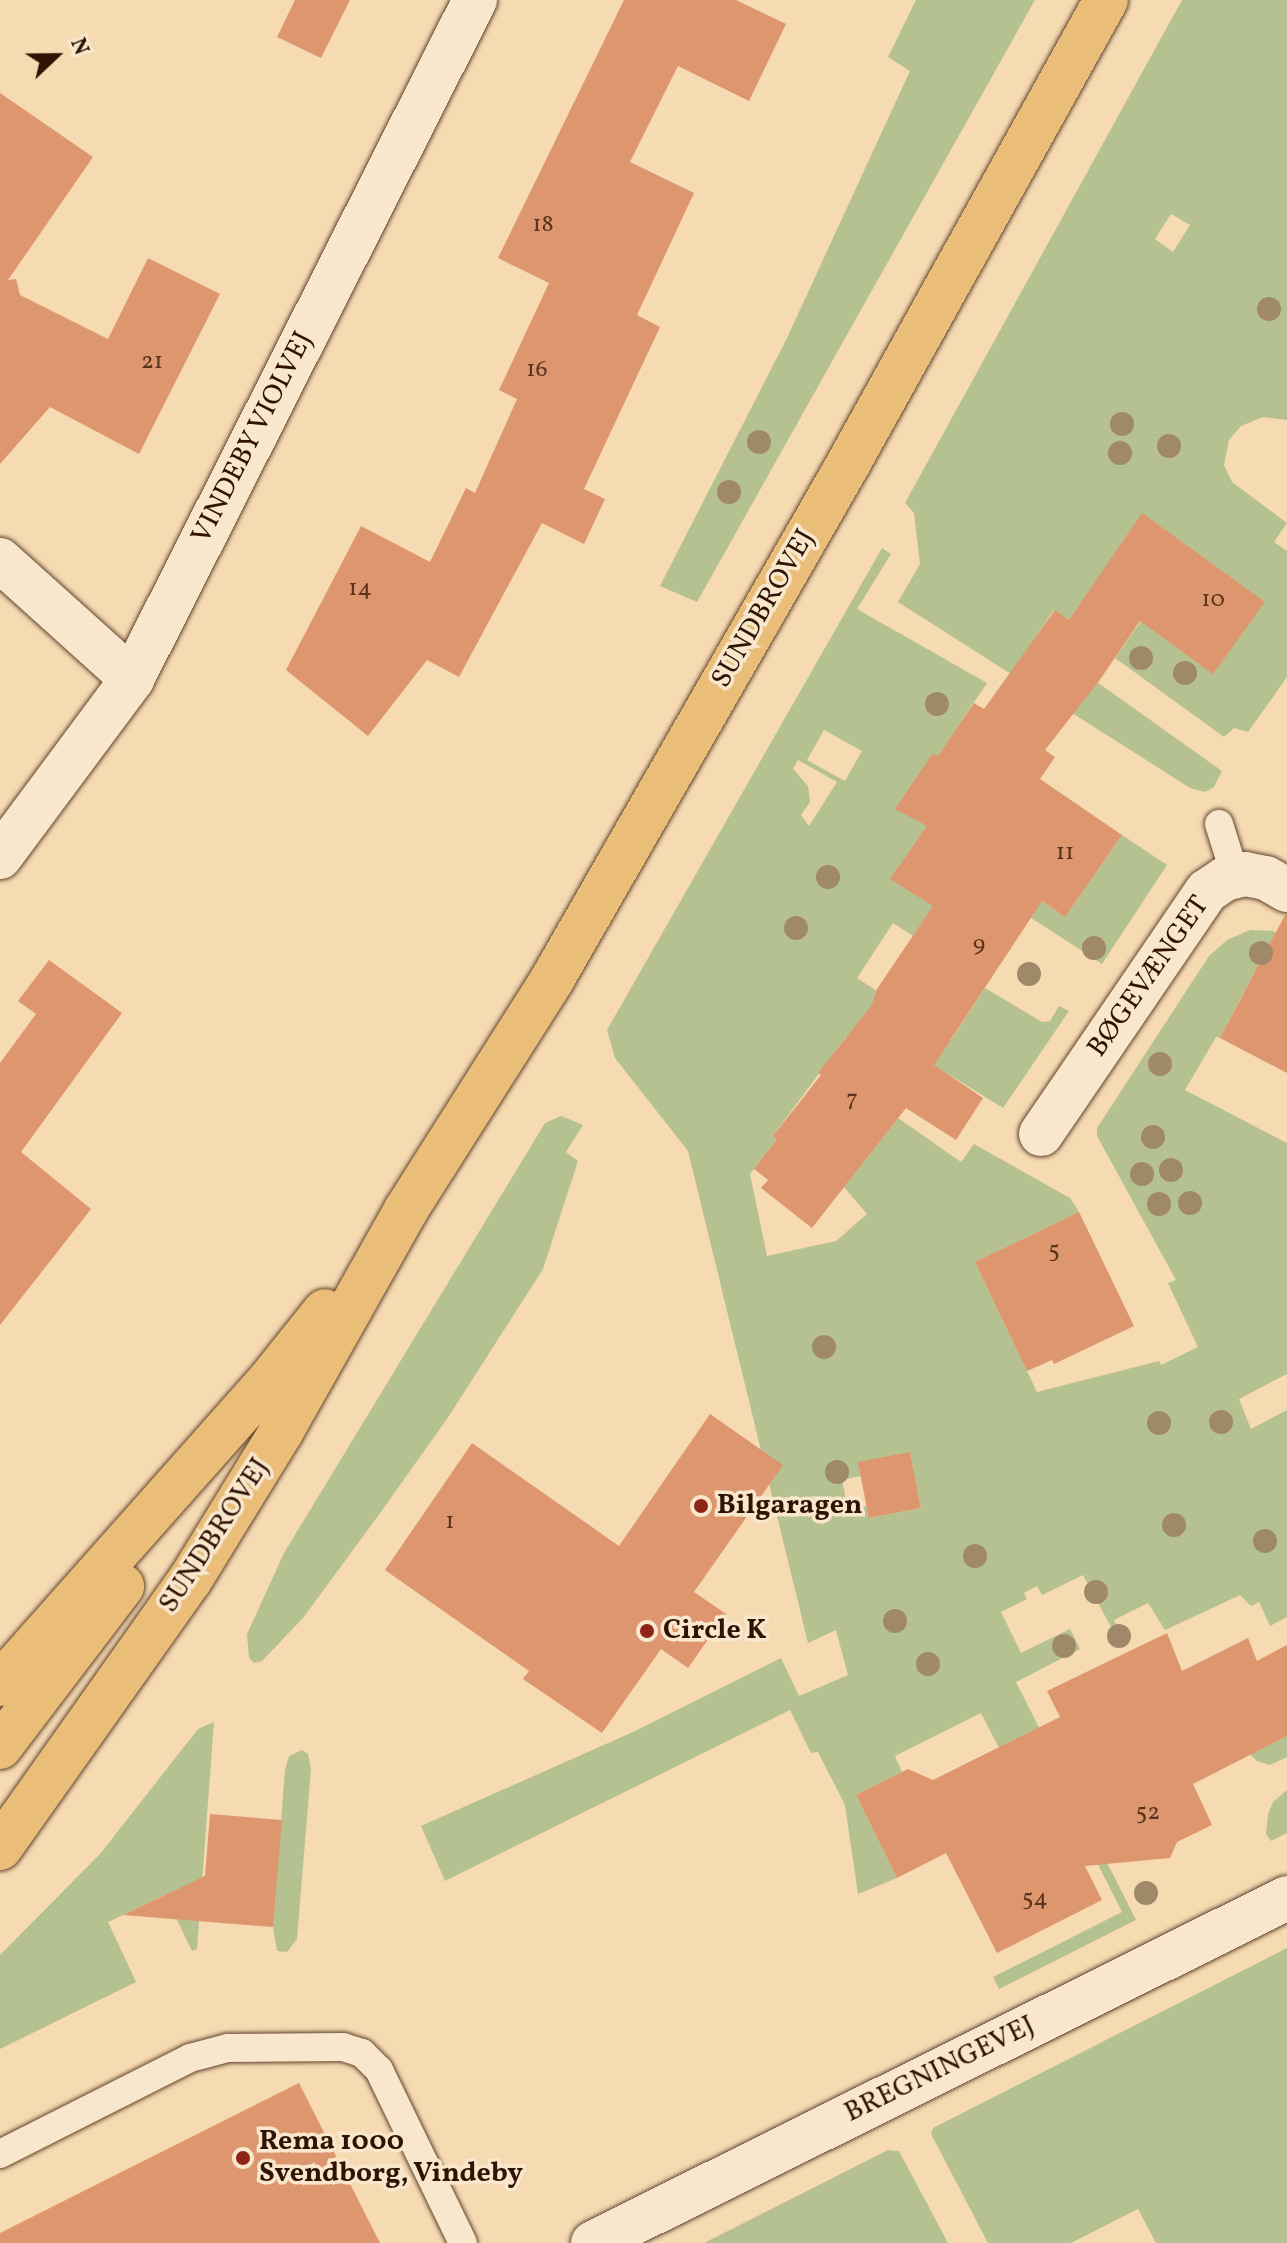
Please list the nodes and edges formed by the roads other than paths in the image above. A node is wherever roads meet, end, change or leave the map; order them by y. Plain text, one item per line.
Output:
1 (475, 0) edge
2 (1106, 0) edge
3 (0, 560) edge
4 (132, 679) junction
5 (1219, 824) dead end
6 (0, 857) edge
7 (1235, 875) junction
8 (1287, 890) edge
9 (1041, 1134) dead end
10 (406, 1210) junction
11 (273, 1376) junction
12 (0, 1684) edge
13 (0, 1747) edge
14 (0, 1848) edge
15 (1287, 1898) edge
16 (0, 2154) edge
17 (463, 2243) edge
18 (593, 2243) edge

1 - 4 street, VINDEBY VIOLVEJ
2 - 10 main road, SUNDBROVEJ
3 - 4 street
4 - 6 street, VINDEBY VIOLVEJ
5 - 7 lane
7 - 8 street, BØGEVÆNGET
7 - 9 street, BØGEVÆNGET
10 - 11 main road, SUNDBROVEJ
10 - 14 main road, SUNDBROVEJ
11 - 12 main road, SUNDBROVEJ
11 - 13 main road
15 - 18 street, BREGNINGEVEJ
16 - 17 lane

